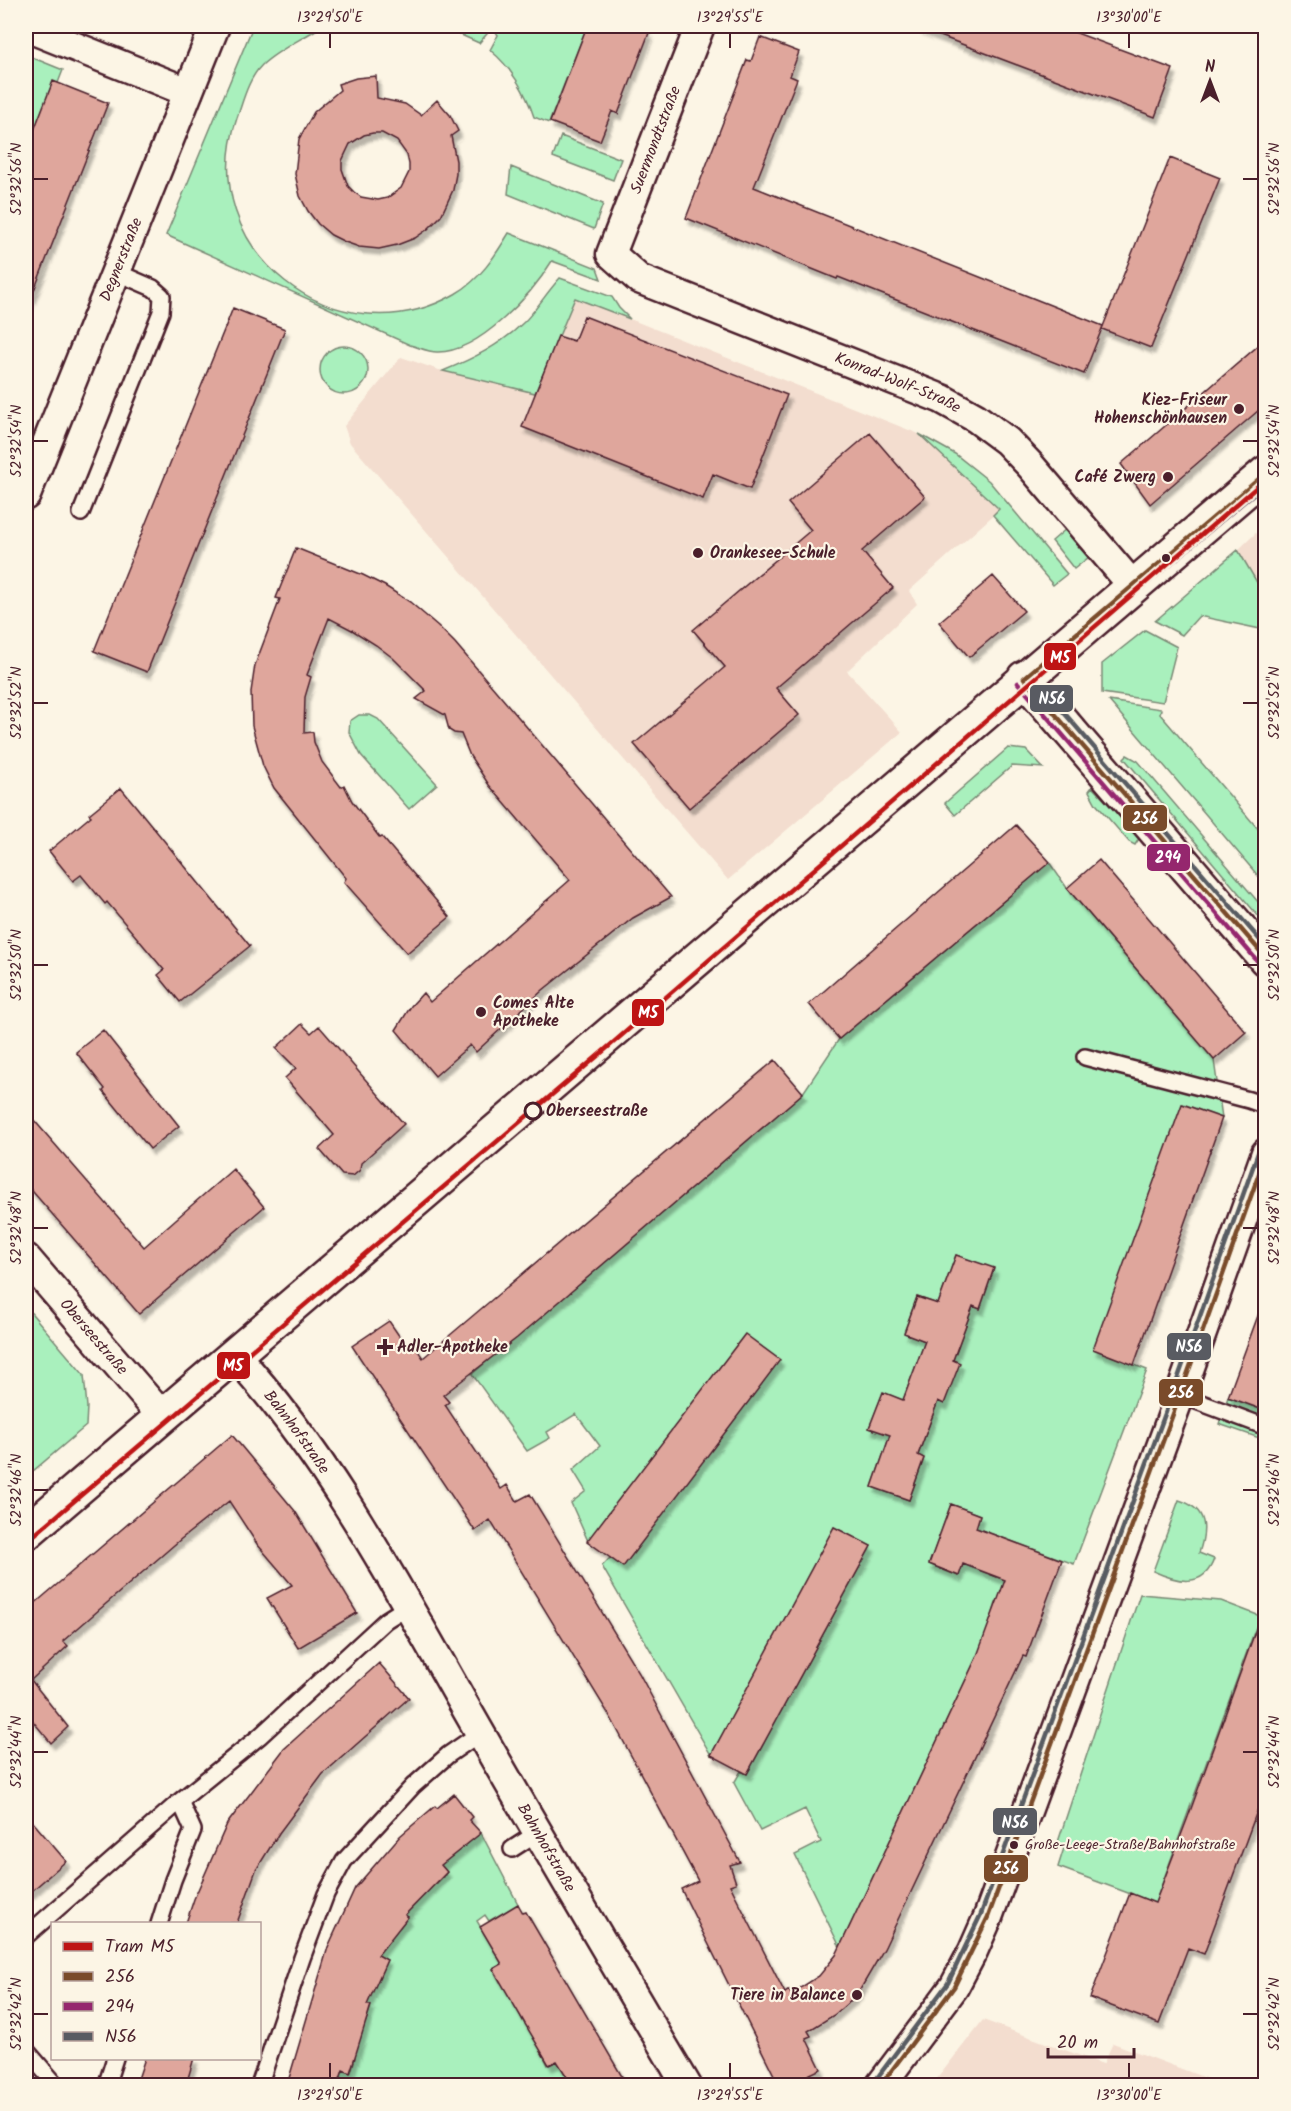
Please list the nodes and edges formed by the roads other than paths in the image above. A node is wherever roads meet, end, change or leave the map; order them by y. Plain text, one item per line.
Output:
1 (215, 26) edge
2 (700, 26) edge
3 (26, 27) edge
4 (188, 92) junction
5 (611, 254) joint
6 (116, 272) junction
7 (1266, 473) edge
8 (26, 495) edge
9 (81, 513) dead end
10 (1133, 586) junction
11 (1024, 678) junction
12 (1266, 959) edge
13 (1084, 1058) dead end
14 (1266, 1106) edge
15 (1266, 1153) edge
16 (26, 1258) edge
17 (235, 1355) junction
18 (1180, 1395) junction
19 (162, 1416) junction
20 (1266, 1427) edge
21 (26, 1533) edge
22 (408, 1606) junction
23 (480, 1733) junction
24 (180, 1801) junction
25 (537, 1833) junction
26 (512, 1849) dead end
27 (159, 1922) edge
28 (26, 1936) edge
29 (26, 2050) edge
30 (114, 2060) edge
31 (57, 2085) edge
32 (106, 2085) edge
33 (259, 2085) edge
34 (687, 2085) edge
35 (880, 2085) edge

1 - 4 street, Degnerstraße
2 - 5 street, Suermondtstraße
3 - 4 street
4 - 6 street, Degnerstraße
5 - 10 street, Konrad-Wolf-Straße
6 - 8 street, Degnerstraße
6 - 9 lane
7 - 10 main road
10 - 11 main road
11 - 12 main road
11 - 17 main road
13 - 14 lane
15 - 18 street
16 - 19 street, Oberseestraße
17 - 19 main road
17 - 22 street, Bahnhofstraße
18 - 20 lane
18 - 35 street
19 - 21 main road
22 - 23 street, Bahnhofstraße
22 - 24 lane
23 - 25 street, Bahnhofstraße
23 - 33 lane
24 - 27 lane
24 - 28 lane
25 - 26 lane
25 - 34 street, Bahnhofstraße
29 - 31 lane
30 - 32 lane

